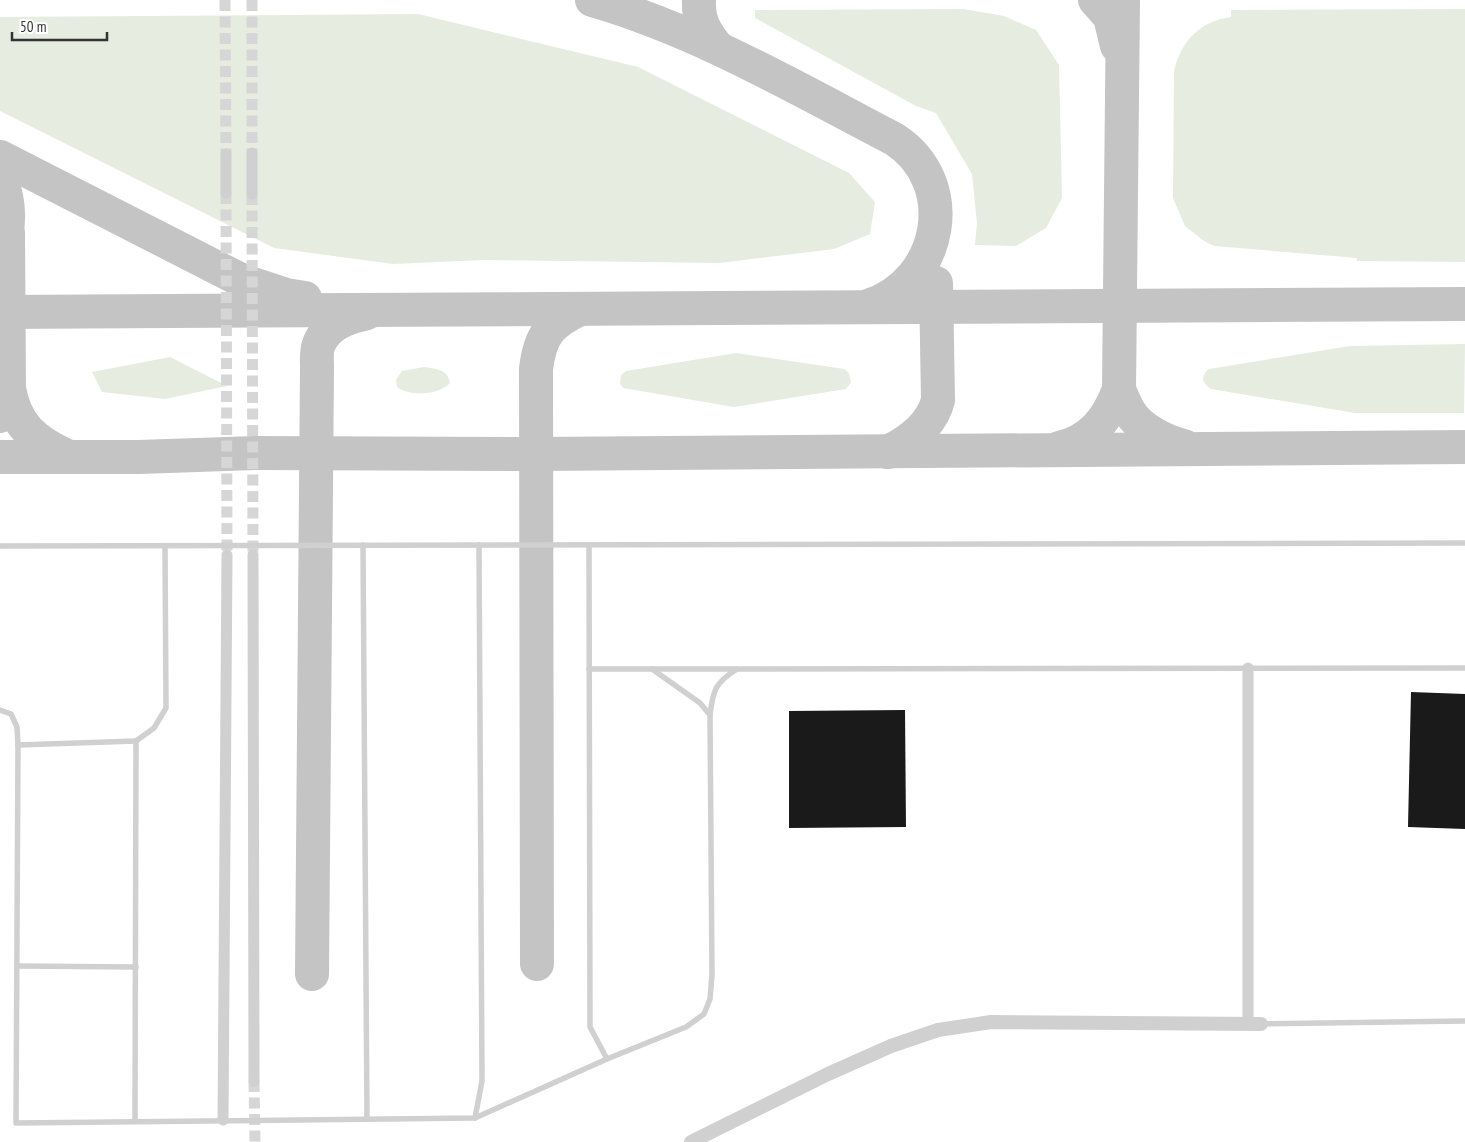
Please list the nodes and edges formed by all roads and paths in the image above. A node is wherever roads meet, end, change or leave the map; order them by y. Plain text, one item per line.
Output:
1 (226, 154) tunnel mouth
2 (252, 154) tunnel mouth
3 (226, 193) tunnel mouth
4 (252, 194) tunnel mouth
5 (1465, 542) edge
6 (589, 544) junction
7 (363, 545) junction
8 (479, 545) junction
9 (0, 546) edge
10 (165, 546) junction
11 (227, 555) tunnel mouth
12 (253, 555) tunnel mouth
13 (738, 668) junction
14 (1248, 668) junction
15 (1465, 668) edge
16 (589, 669) junction
17 (652, 669) junction
18 (0, 710) edge
19 (710, 715) junction
20 (136, 741) junction
21 (18, 745) junction
22 (17, 966) junction
23 (136, 967) junction
24 (1465, 1021) edge
25 (1254, 1024) junction
26 (607, 1059) junction
27 (254, 1081) tunnel mouth
28 (475, 1118) junction
29 (367, 1119) junction
30 (223, 1120) junction
31 (135, 1122) junction
32 (691, 1142) edge

1 - 3 street
2 - 4 street
5 - 6 lane
6 - 8 lane
6 - 16 lane
7 - 8 lane
7 - 10 lane
7 - 29 lane
8 - 28 lane
9 - 10 lane
10 - 20 lane
11 - 30 street
12 - 27 street
13 - 14 lane
13 - 17 lane
13 - 19 lane
14 - 15 lane
14 - 25 street
16 - 17 lane
16 - 26 lane
17 - 19 lane
18 - 21 lane
19 - 26 lane
20 - 21 lane
20 - 23 lane
21 - 22 lane
22 - 23 lane
22 - 31 lane
23 - 31 lane
24 - 25 lane
25 - 32 street
26 - 28 lane
28 - 29 lane
29 - 30 lane
30 - 31 lane

